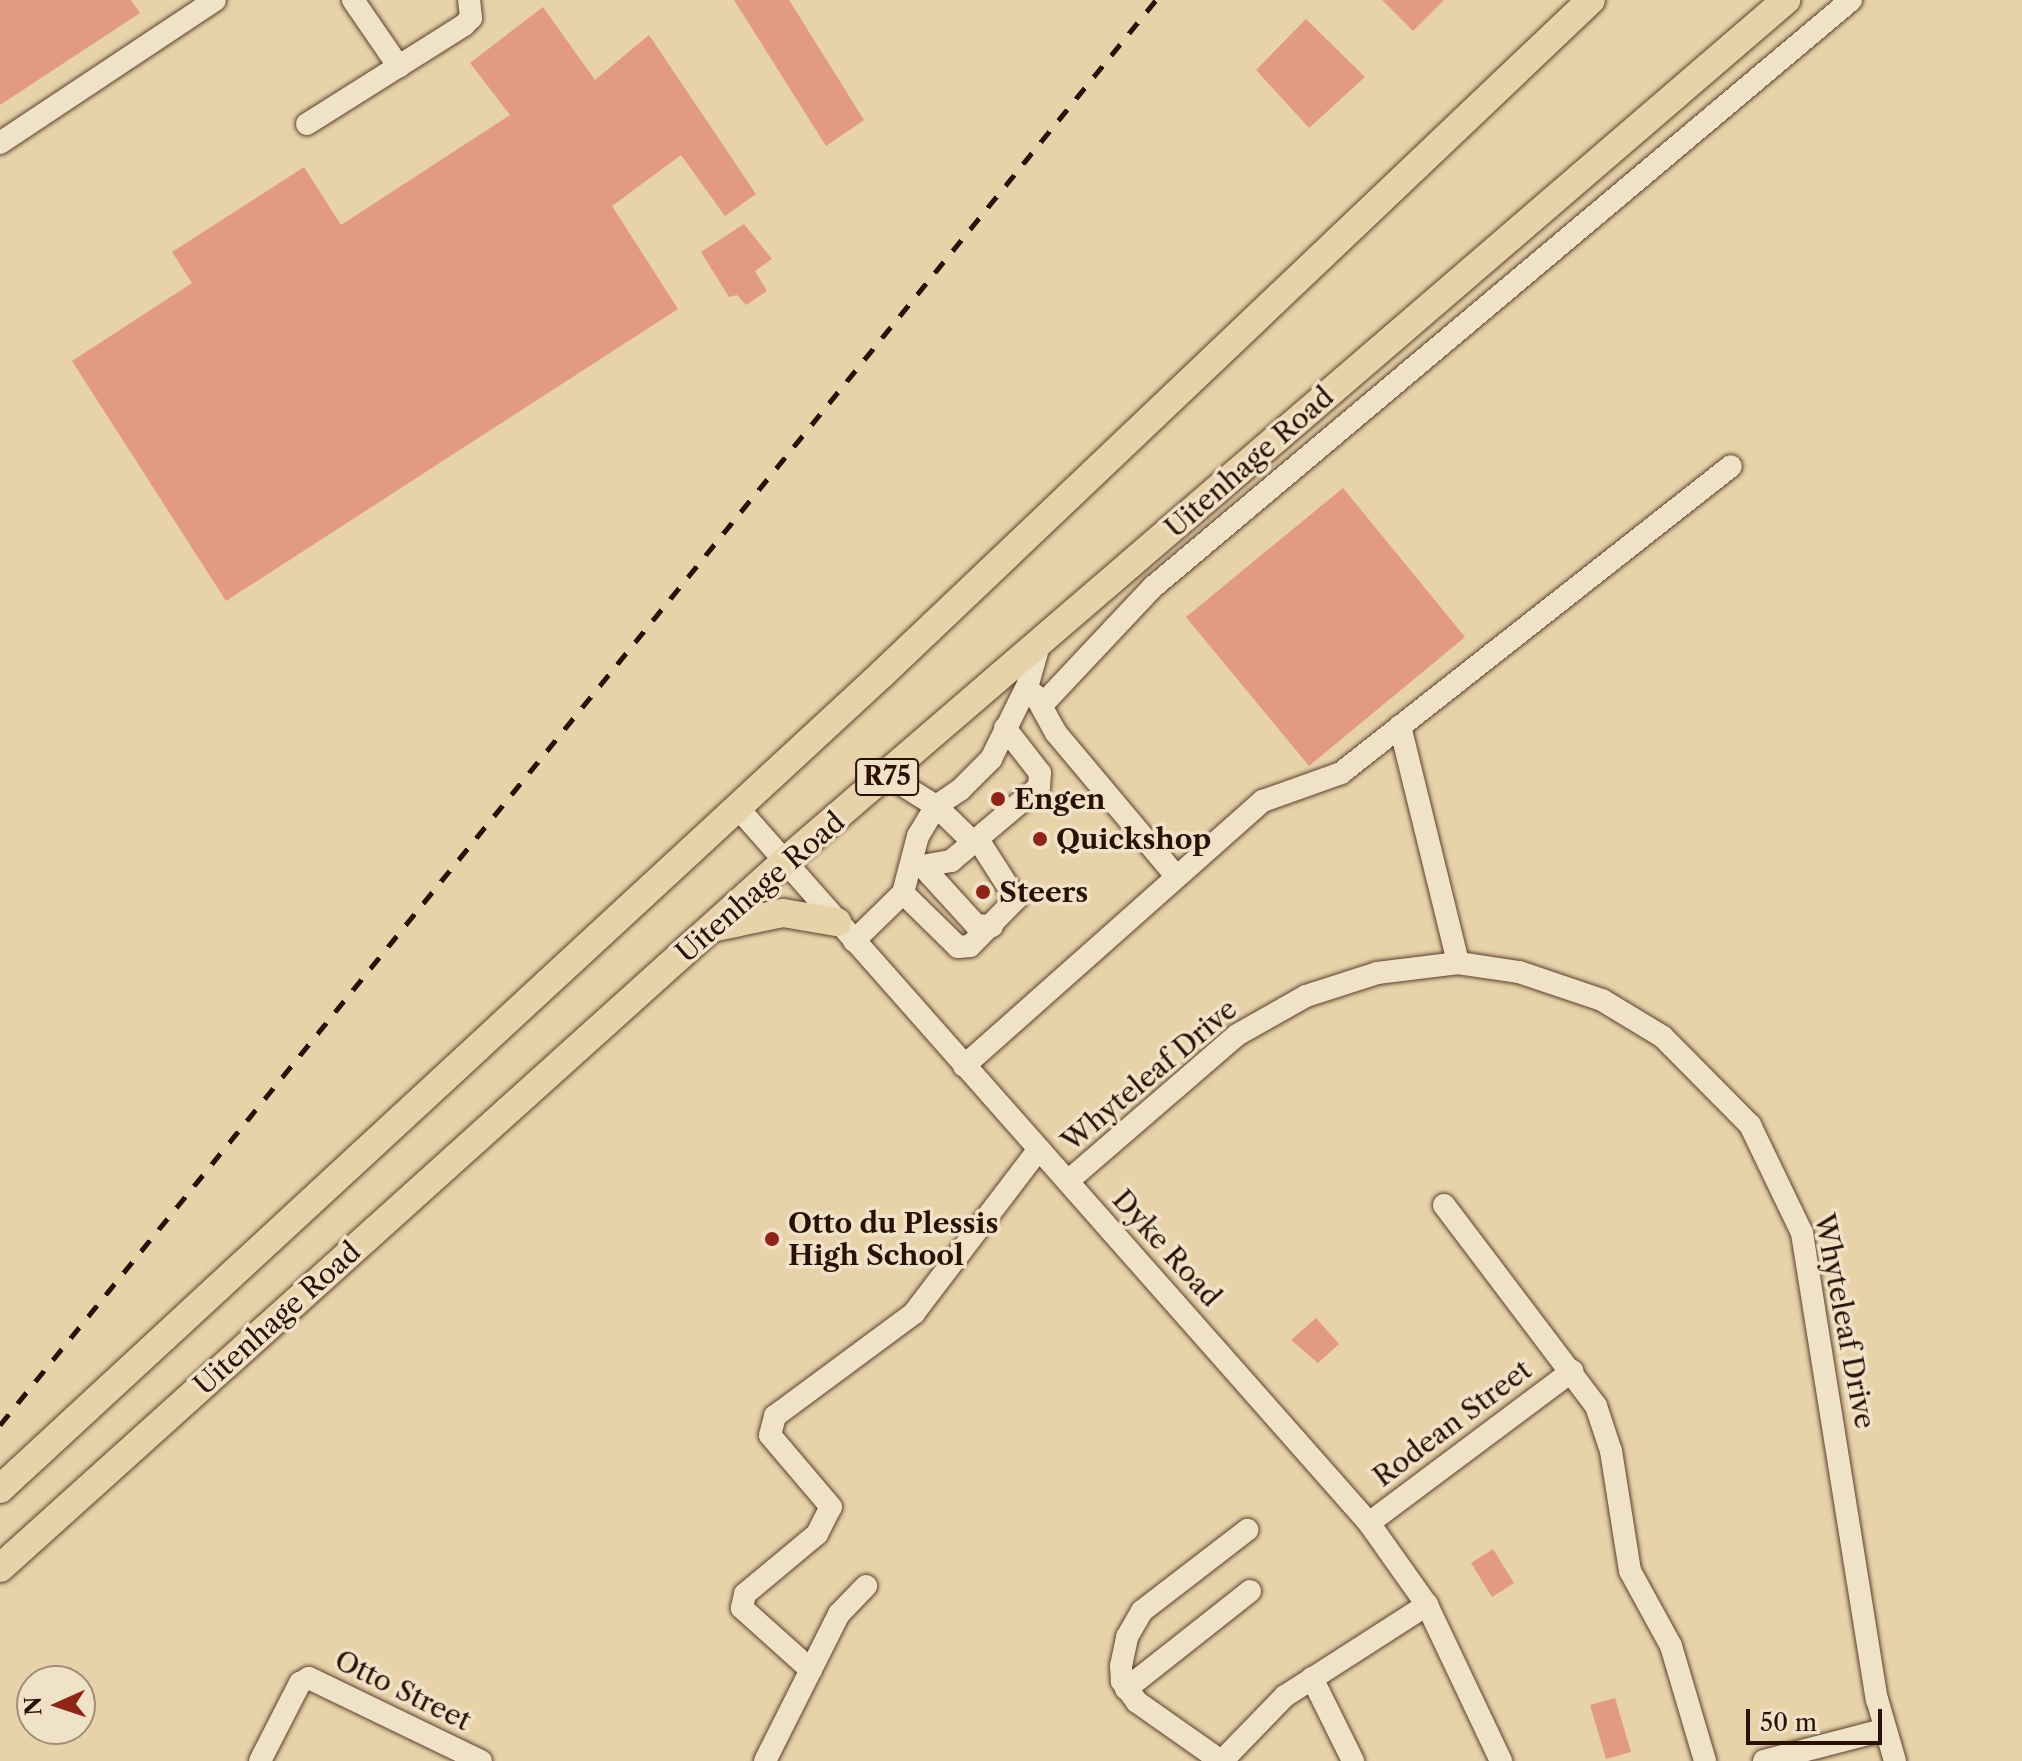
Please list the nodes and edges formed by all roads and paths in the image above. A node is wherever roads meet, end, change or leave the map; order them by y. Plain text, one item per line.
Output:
1 (215, 0) edge
2 (353, 0) edge
3 (469, 0) edge
4 (1591, 0) edge
5 (1786, 0) edge
6 (1851, 0) edge
7 (399, 67) junction
8 (307, 124) dead end
9 (0, 143) edge
10 (1731, 466) dead end
11 (1039, 645) junction
12 (1028, 684) junction
13 (1042, 705) junction
14 (1400, 726) junction
15 (1005, 728) junction
16 (888, 776) junction
17 (936, 806) junction
18 (738, 808) junction
19 (977, 842) junction
20 (784, 862) junction
21 (918, 868) junction
22 (1176, 876) junction
23 (903, 893) junction
24 (992, 926) junction
25 (711, 929) junction
26 (846, 932) junction
27 (1458, 963) junction
28 (964, 1066) junction
29 (1039, 1149) junction
30 (1068, 1181) junction
31 (1444, 1205) dead end
32 (1572, 1371) junction
33 (0, 1489) edge
34 (1369, 1523) junction
35 (1247, 1530) dead end
36 (0, 1568) edge
37 (866, 1586) dead end
38 (1250, 1591) dead end
39 (1427, 1605) junction
40 (811, 1670) junction
41 (1312, 1678) junction
42 (1126, 1689) junction
43 (1883, 1730) junction
44 (444, 1753) edge
45 (260, 1761) edge
46 (481, 1761) edge
47 (765, 1761) edge
48 (1221, 1761) edge
49 (1353, 1761) edge
50 (1501, 1761) edge
51 (1705, 1761) edge
52 (1764, 1761) edge
53 (1895, 1761) edge

1 - 9 street
2 - 7 street
3 - 7 street
4 - 18 main road, R75
5 - 11 main road, Uitenhage Road / R75
6 - 13 street
7 - 8 street
10 - 14 street
11 - 12 street
11 - 16 main road, Uitenhage Road / R75
12 - 13 street
12 - 15 street
13 - 22 street
14 - 22 street
14 - 27 street
15 - 17 street
15 - 19 street
16 - 17 street
16 - 20 main road, Uitenhage Road / R75
17 - 19 street
17 - 21 street
18 - 20 street, Dyke Road
18 - 33 main road, R75
19 - 21 street
19 - 24 street
20 - 25 main road, Uitenhage Road / R75
20 - 26 street, Dyke Road
21 - 23 street
21 - 24 street
22 - 28 street
23 - 24 street
23 - 26 street
25 - 26 main road
25 - 36 main road, Uitenhage Road / R75
26 - 28 street, Dyke Road
27 - 30 street, Whyteleaf Drive
27 - 43 street, Whyteleaf Drive
28 - 29 street, Dyke Road
29 - 30 street, Dyke Road
29 - 40 street
30 - 34 street, Dyke Road
31 - 32 street, Rodean Street
32 - 34 street, Rodean Street
32 - 51 street, Rodean Street
34 - 39 street, Dyke Road
35 - 42 street
37 - 40 street
38 - 42 street
39 - 41 street
39 - 50 street, Dyke Road
40 - 47 street
41 - 48 street
41 - 49 street
42 - 48 street
43 - 52 street
43 - 53 street, Whyteleaf Drive
44 - 45 street, Otto Street
44 - 46 street, Otto Street

